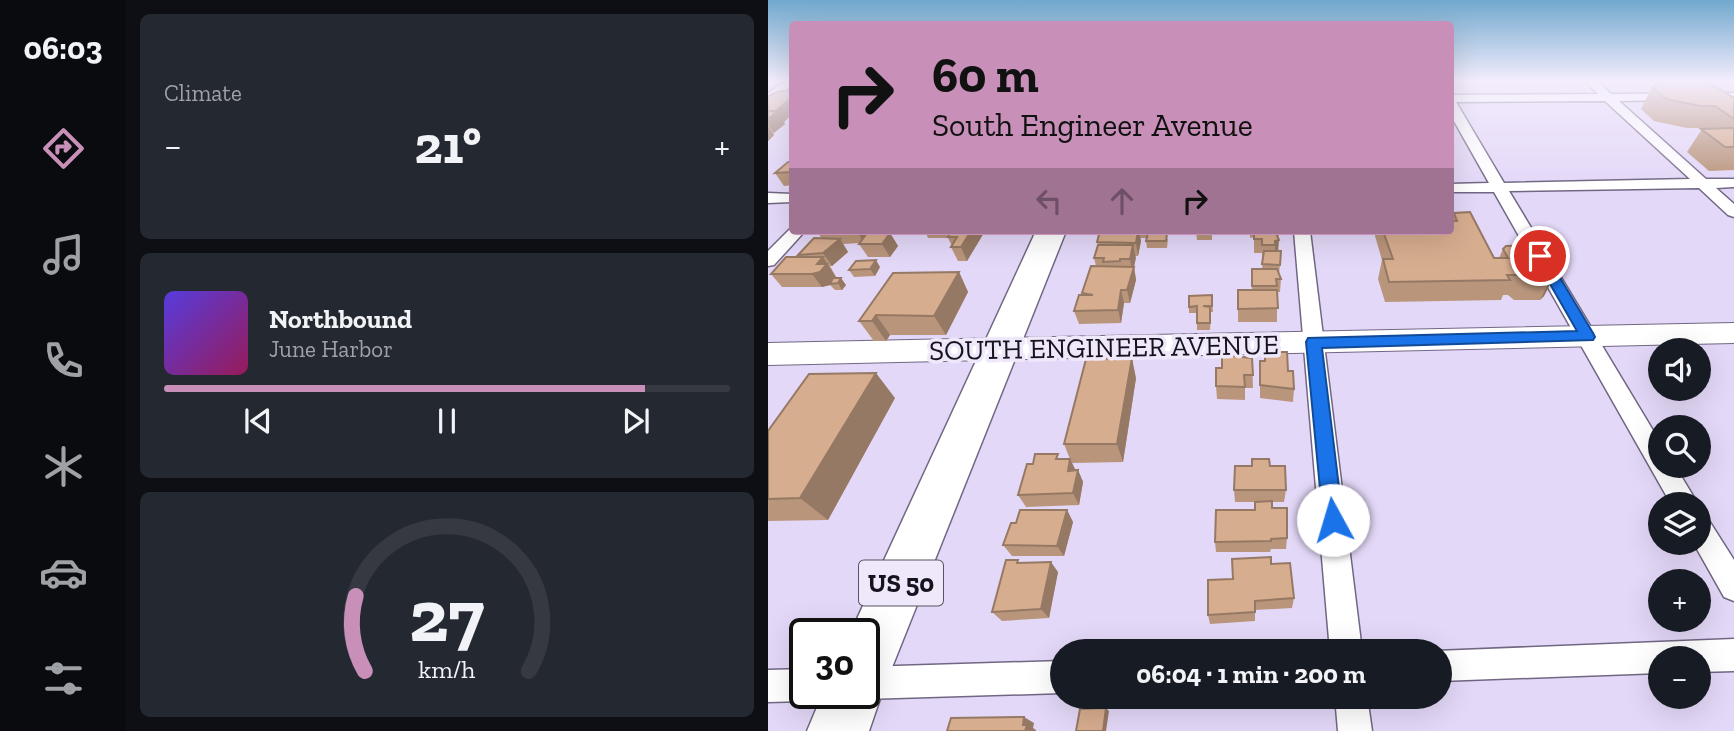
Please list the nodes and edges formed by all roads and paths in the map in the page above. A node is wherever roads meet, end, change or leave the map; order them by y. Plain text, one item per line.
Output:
1 (1458, 114) edge
2 (1626, 114) edge
3 (1734, 183) edge
4 (1703, 184) junction
5 (1501, 187) junction
6 (1454, 188) edge
7 (768, 198) edge
8 (789, 198) edge
9 (1734, 212) edge
10 (793, 235) edge
11 (1049, 235) edge
12 (1302, 235) edge
13 (768, 261) edge
14 (1734, 333) edge
15 (1587, 337) junction
16 (1313, 342) junction
17 (1000, 349) junction
18 (768, 354) edge
19 (1648, 442) edge
20 (1711, 548) edge
21 (1734, 587) edge
22 (880, 631) edge
23 (1345, 639) edge
24 (1734, 655) edge
25 (1452, 665) edge
26 (1050, 677) edge
27 (880, 683) edge
28 (789, 685) edge
29 (768, 686) edge
30 (847, 709) edge
31 (1352, 709) edge
32 (838, 731) edge
33 (1355, 731) edge

1 - 5 street
2 - 4 street
3 - 4 street
4 - 5 street
4 - 9 street
5 - 6 street
5 - 15 street
7 - 8 street
10 - 13 street
11 - 17 highway, US 50
12 - 16 street
14 - 15 street, SOUTH ENGINEER AVENUE
15 - 16 street, SOUTH ENGINEER AVENUE
15 - 19 street
16 - 17 street, SOUTH ENGINEER AVENUE
16 - 23 street
17 - 18 street, SOUTH ENGINEER AVENUE
17 - 22 highway, US 50
20 - 21 street
24 - 25 street
26 - 27 street
28 - 29 street
30 - 32 highway
31 - 33 street

